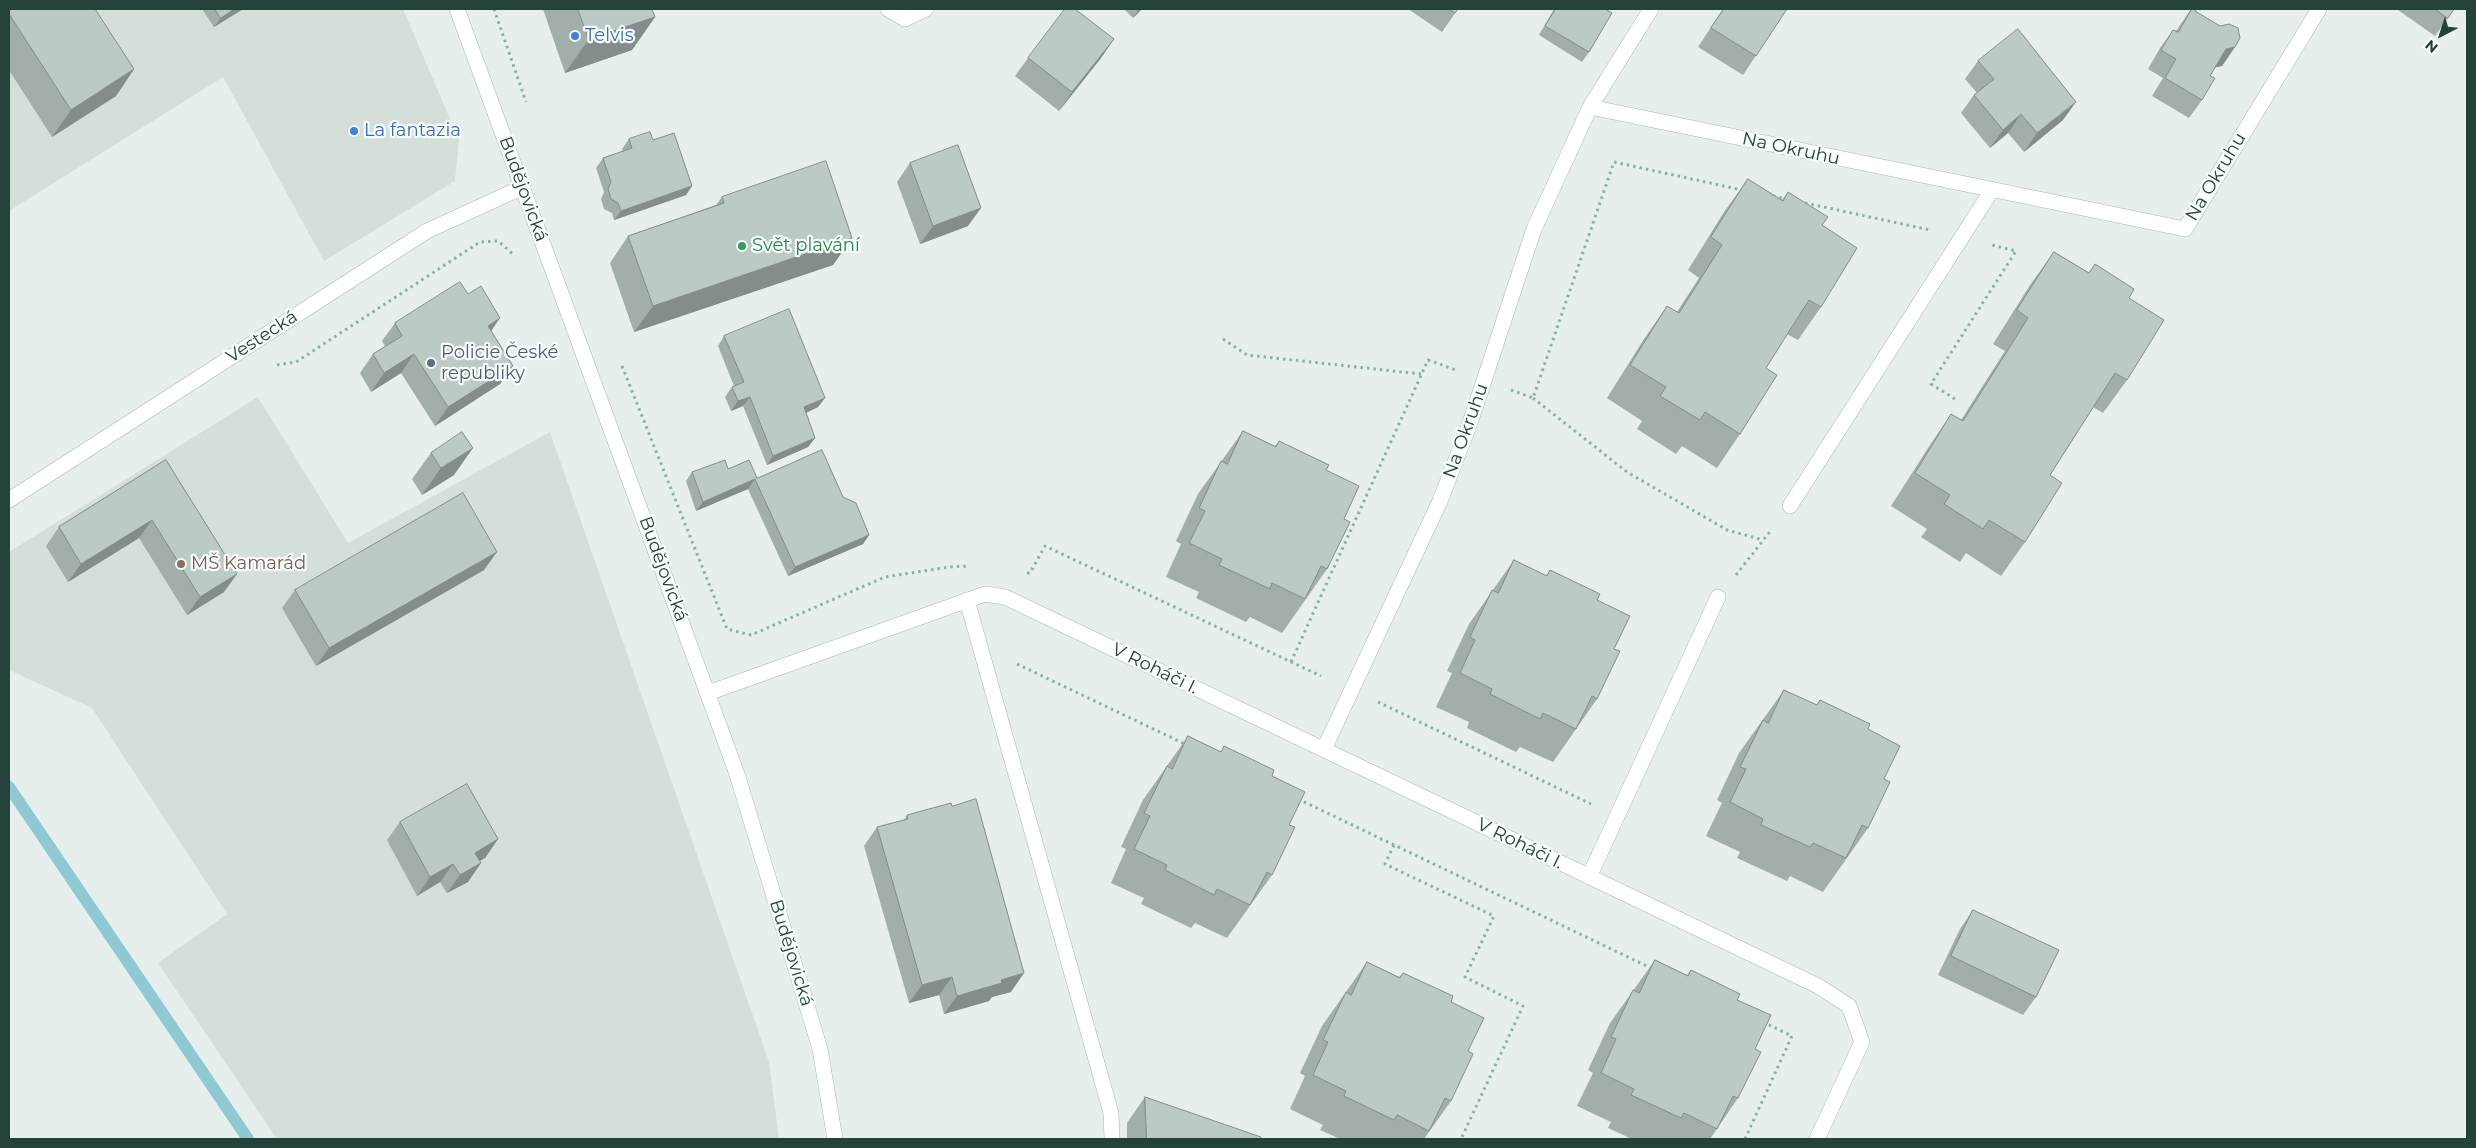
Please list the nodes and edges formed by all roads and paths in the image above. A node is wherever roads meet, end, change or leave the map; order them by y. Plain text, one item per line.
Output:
1 (457, 9) edge
2 (494, 9) edge
3 (888, 9) edge
4 (926, 9) edge
5 (1651, 9) edge
6 (2319, 9) edge
7 (1590, 107) junction
8 (529, 111) dead end
9 (523, 187) junction
10 (1992, 190) junction
11 (1749, 191) edge
12 (1768, 195) edge
13 (1788, 199) edge
14 (1797, 202) edge
15 (1932, 231) dead end
16 (1991, 244) dead end
17 (518, 264) dead end
18 (1223, 339) dead end
19 (621, 362) dead end
20 (268, 366) dead end
21 (1461, 372) dead end
22 (1421, 374) junction
23 (1507, 389) dead end
24 (1533, 398) junction
25 (1955, 400) dead end
26 (9, 500) edge
27 (1790, 506) joint
28 (1763, 540) junction
29 (975, 566) dead end
30 (1022, 572) dead end
31 (1718, 596) joint
32 (967, 600) junction
33 (1013, 662) dead end
34 (1291, 662) junction
35 (1321, 676) dead end
36 (708, 694) junction
37 (1375, 701) dead end
38 (1190, 747) edge
39 (1324, 749) junction
40 (1296, 798) edge
41 (1617, 816) junction
42 (1394, 845) junction
43 (1589, 877) junction
44 (1660, 972) edge
45 (1757, 1019) edge
46 (835, 1139) edge
47 (1112, 1139) edge
48 (1461, 1139) edge
49 (1745, 1139) edge
50 (1817, 1139) edge

1 - 9 street, Budějovická
2 - 8 path
3 - 4 street
5 - 7 street, Na Okruhu
6 - 10 street, Na Okruhu
7 - 10 street, Na Okruhu
7 - 39 street, Na Okruhu
9 - 26 street, Vestecká
9 - 36 street, Budějovická
10 - 27 street
11 - 24 path
12 - 13 path
14 - 15 path
16 - 25 path
17 - 20 path
18 - 22 path
19 - 29 path
21 - 22 path
22 - 34 path
23 - 24 path
24 - 28 path
27 - 28 path
28 - 31 path
30 - 34 path
31 - 41 street
32 - 36 street, V Roháči I.
32 - 39 street, V Roháči I.
32 - 47 street
33 - 38 path
34 - 35 path
36 - 46 street, Budějovická
37 - 41 path
39 - 43 street, V Roháči I.
40 - 42 path
41 - 43 street
42 - 44 path
42 - 48 path
43 - 50 street, V Roháči I.
45 - 49 path

